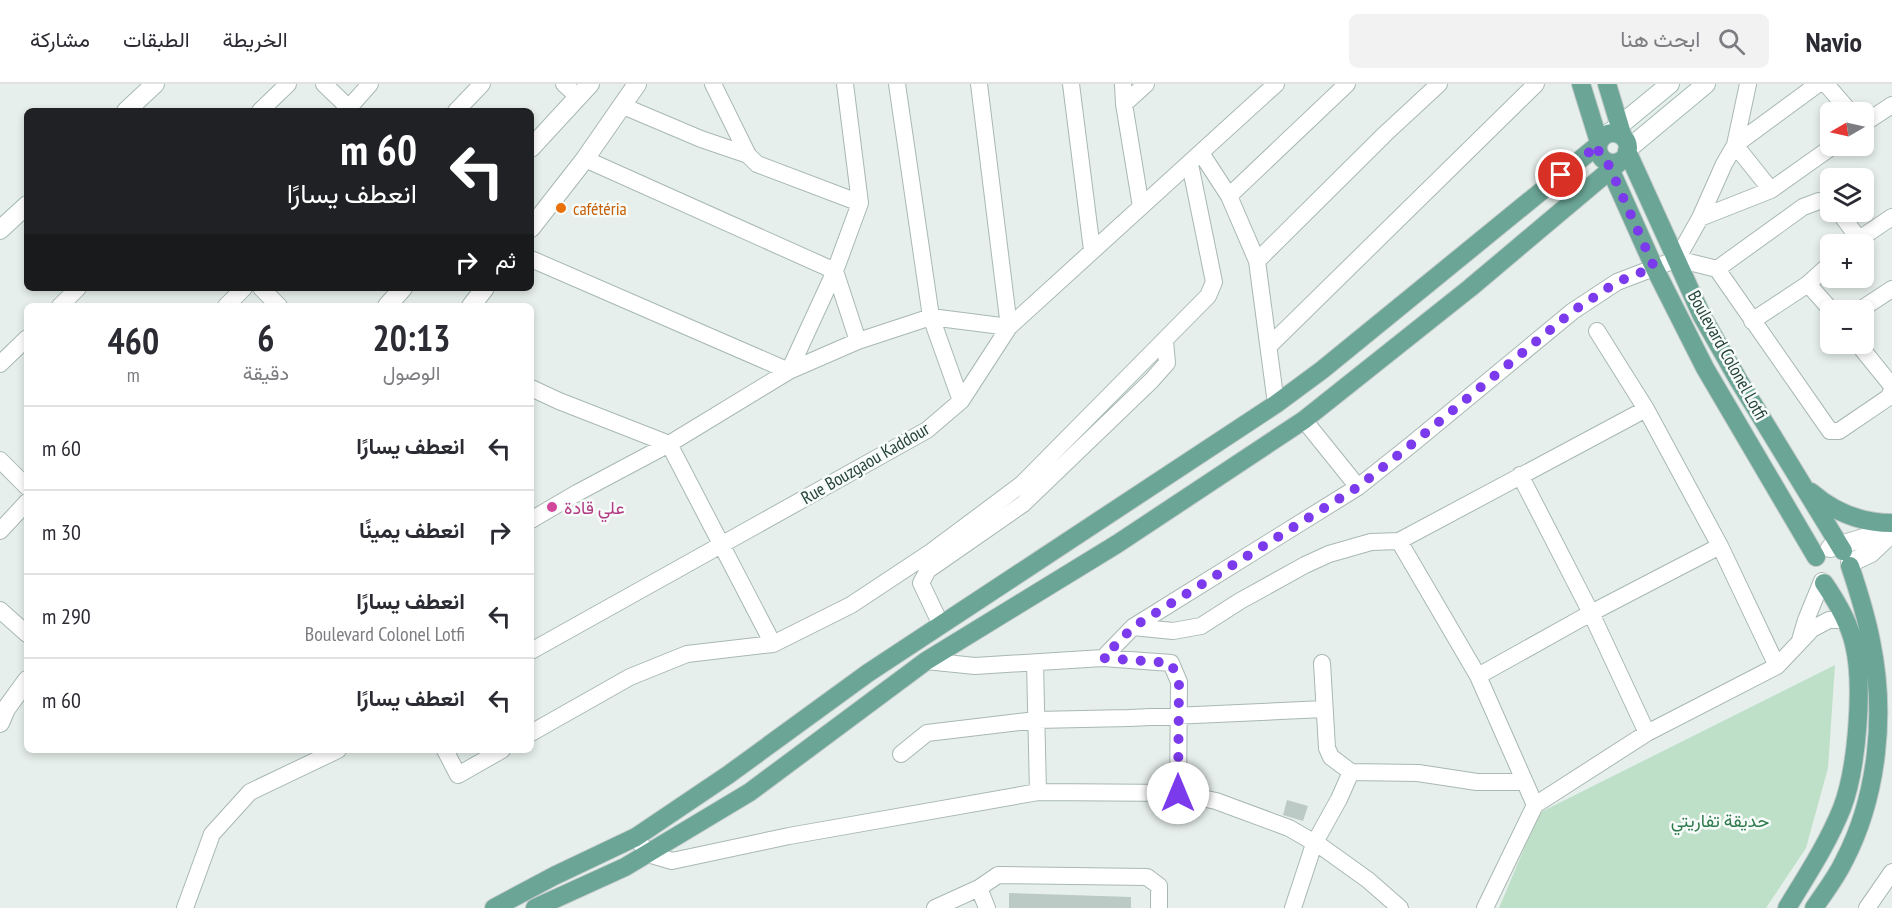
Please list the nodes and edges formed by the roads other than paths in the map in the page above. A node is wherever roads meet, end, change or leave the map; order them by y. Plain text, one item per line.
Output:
1 (155, 84) edge
2 (288, 84) edge
3 (324, 84) edge
4 (370, 84) edge
5 (482, 84) edge
6 (564, 84) edge
7 (637, 84) edge
8 (713, 84) edge
9 (845, 84) edge
10 (897, 84) edge
11 (979, 84) edge
12 (1071, 84) edge
13 (1123, 84) edge
14 (1146, 84) edge
15 (1276, 84) edge
16 (1347, 84) edge
17 (1439, 84) edge
18 (1536, 84) edge
19 (1581, 84) edge
20 (1607, 84) edge
21 (1670, 84) edge
22 (1706, 84) edge
23 (1748, 84) edge
24 (1818, 84) edge
25 (1826, 84) edge
26 (584, 90) edge
27 (1841, 102) edge
28 (1124, 104) junction
29 (1892, 105) edge
30 (623, 106) junction
31 (129, 108) edge
32 (263, 108) edge
33 (347, 108) edge
34 (351, 108) edge
35 (459, 108) edge
36 (1874, 117) edge
37 (534, 145) edge
38 (1735, 145) junction
39 (1614, 147) junction
40 (748, 155) junction
41 (1820, 155) edge
42 (585, 159) junction
43 (1196, 159) junction
44 (1772, 190) junction
45 (1229, 196) junction
46 (1820, 201) edge
47 (860, 204) junction
48 (1141, 207) junction
49 (24, 208) edge
50 (1892, 217) edge
51 (1700, 218) junction
52 (534, 224) edge
53 (0, 230) edge
54 (1868, 234) edge
55 (1092, 250) junction
56 (1677, 259) junction
57 (534, 260) edge
58 (1257, 261) junction
59 (1654, 267) junction
60 (1717, 269) junction
61 (834, 271) junction
62 (1820, 273) edge
63 (1808, 284) junction
64 (1892, 289) edge
65 (75, 291) edge
66 (241, 291) edge
67 (264, 291) edge
68 (401, 291) edge
69 (483, 291) edge
70 (1822, 300) edge
71 (1874, 301) edge
72 (63, 303) edge
73 (229, 303) edge
74 (276, 303) edge
75 (390, 303) edge
76 (473, 303) edge
77 (931, 317) junction
78 (1752, 321) junction
79 (1009, 327) junction
80 (1597, 331) dead end
81 (24, 341) edge
82 (858, 341) junction
83 (1165, 341) junction
84 (1269, 346) junction
85 (1866, 354) edge
86 (0, 364) edge
87 (789, 371) junction
88 (1892, 387) edge
89 (534, 391) edge
90 (961, 401) junction
91 (1276, 404) junction
92 (1646, 409) junction
93 (1304, 420) junction
94 (669, 444) junction
95 (0, 460) edge
96 (1520, 475) junction
97 (24, 484) edge
98 (1358, 487) junction
99 (1805, 487) junction
100 (24, 505) edge
101 (534, 518) edge
102 (1892, 525) edge
103 (0, 531) edge
104 (1892, 533) edge
105 (1399, 541) junction
106 (721, 544) junction
107 (1720, 546) junction
108 (1838, 555) junction
109 (1823, 582) junction
110 (0, 610) edge
111 (1591, 613) junction
112 (1846, 620) junction
113 (941, 625) junction
114 (1133, 627) junction
115 (24, 631) edge
116 (1800, 641) junction
117 (773, 645) junction
118 (534, 649) edge
119 (1103, 658) junction
120 (926, 661) junction
121 (1035, 663) junction
122 (1322, 663) dead end
123 (1777, 666) junction
124 (1478, 676) junction
125 (24, 684) edge
126 (1323, 709) junction
127 (1178, 715) junction
128 (1036, 720) junction
129 (0, 723) edge
130 (534, 731) edge
131 (1647, 733) junction
132 (447, 753) edge
133 (497, 753) edge
134 (901, 754) dead end
135 (309, 756) edge
136 (1351, 772) junction
137 (1525, 782) junction
138 (1038, 792) junction
139 (1178, 793) junction
140 (1535, 805) junction
141 (636, 837) junction
142 (1314, 844) junction
143 (648, 854) junction
144 (1892, 872) edge
145 (979, 888) junction
146 (542, 906) edge
147 (185, 908) edge
148 (494, 908) edge
149 (935, 908) edge
150 (987, 908) edge
151 (1159, 908) edge
152 (1293, 908) edge
153 (1400, 908) edge
154 (1485, 908) edge
155 (1787, 908) edge
156 (1814, 908) edge
157 (1867, 908) edge

1 - 31 street
2 - 32 street
3 - 33 street
4 - 34 street
5 - 35 street
6 - 26 street
7 - 30 street
8 - 40 street
9 - 47 street
10 - 77 street
11 - 79 street
12 - 55 street
13 - 28 street
14 - 28 street
15 - 43 street, Rue Bouzgaou Kaddour
16 - 45 street
17 - 58 street
18 - 84 street
19 - 39 main road
20 - 39 main road
21 - 39 street
22 - 39 street
23 - 38 street
24 - 38 street
25 - 27 street
26 - 37 street
28 - 48 street
29 - 36 street
30 - 40 street
30 - 42 street
38 - 44 street
38 - 51 street
39 - 56 main road, Boulevard Colonel Lotfi
39 - 59 main road, Boulevard Colonel Lotfi
39 - 91 main road
39 - 93 main road
40 - 47 street
41 - 44 street
42 - 52 street
42 - 61 street
43 - 45 street
43 - 48 street, Rue Bouzgaou Kaddour
43 - 83 street
44 - 51 street
45 - 58 street
46 - 60 street
47 - 61 street
48 - 55 street, Rue Bouzgaou Kaddour
49 - 53 street
50 - 54 street
51 - 56 street
55 - 79 street, Rue Bouzgaou Kaddour
56 - 59 street
56 - 60 street
56 - 99 main road, Boulevard Colonel Lotfi
57 - 87 street
58 - 84 street
59 - 98 street
59 - 108 main road, Boulevard Colonel Lotfi
60 - 78 street
61 - 82 street
61 - 87 street
62 - 63 street
63 - 70 street
63 - 78 street
64 - 71 street
65 - 72 street
66 - 73 street
67 - 74 street
68 - 75 street
69 - 76 street
77 - 79 street
77 - 82 street
77 - 90 street
78 - 88 street
79 - 90 street, Rue Bouzgaou Kaddour
80 - 92 street
81 - 86 street
82 - 87 street
83 - 113 street
83 - 117 street
84 - 91 street
85 - 88 street
87 - 94 street
89 - 94 street
90 - 106 street, Rue Bouzgaou Kaddour
91 - 113 main road
92 - 96 street
92 - 107 street
93 - 98 street
93 - 120 main road
94 - 101 street
94 - 106 street
95 - 97 street
96 - 105 street
96 - 111 street
98 - 114 street
99 - 102 main road
99 - 108 main road, Boulevard Colonel Lotfi
100 - 103 street
102 - 108 street
104 - 108 street
105 - 114 street
105 - 124 street
106 - 117 street
106 - 118 street, Rue Bouzgaou Kaddour
107 - 111 street
107 - 123 street
108 - 109 main road
108 - 109 main road
108 - 156 main road, Boulevard Colonel Lotfi
109 - 112 main road
109 - 116 street
110 - 115 street
111 - 124 street
111 - 131 street
112 - 116 street
112 - 155 main road
113 - 141 main road
114 - 119 street
116 - 123 street
117 - 130 street
119 - 121 street
119 - 127 street
120 - 121 street
120 - 143 main road
121 - 128 street
122 - 126 street
123 - 131 street
124 - 137 street
125 - 129 street
126 - 127 street
126 - 136 street
127 - 128 street
127 - 139 street
128 - 134 street
128 - 138 street
131 - 140 street
132 - 133 street
135 - 147 street
136 - 137 street
136 - 142 street
137 - 140 street
138 - 139 street
138 - 143 street
139 - 142 street
140 - 154 street
141 - 143 street
141 - 148 main road
142 - 152 street
142 - 153 street
143 - 146 main road
144 - 157 street
145 - 149 street
145 - 150 street
145 - 151 street

